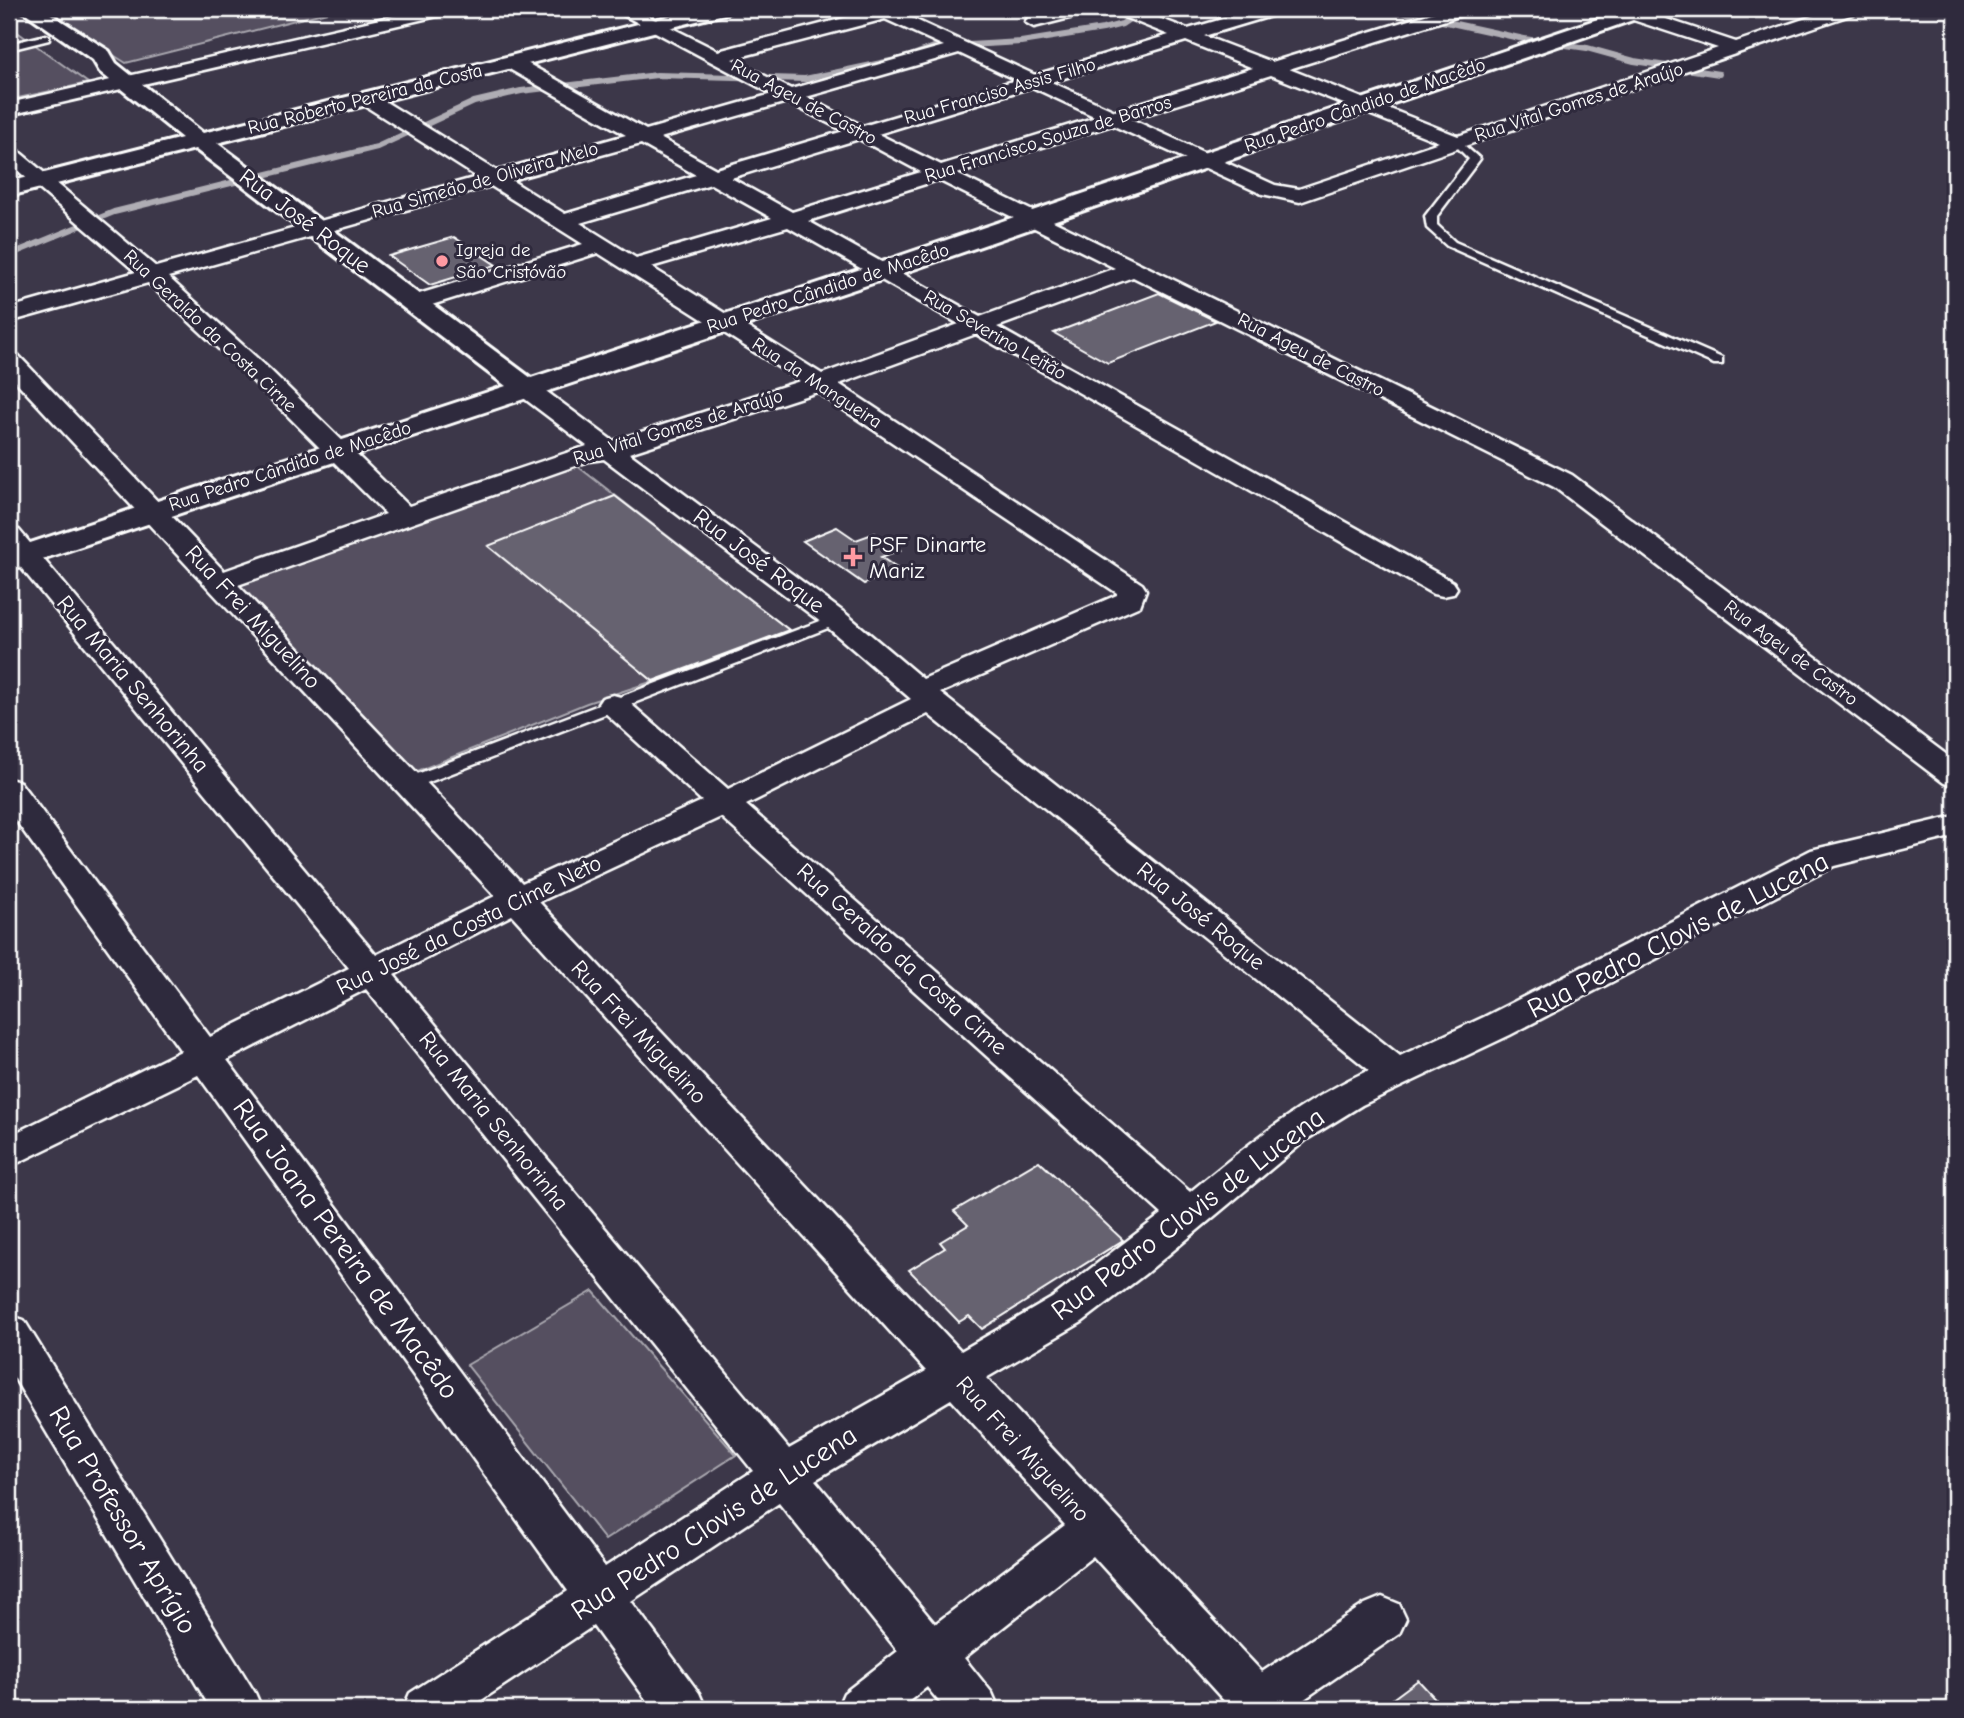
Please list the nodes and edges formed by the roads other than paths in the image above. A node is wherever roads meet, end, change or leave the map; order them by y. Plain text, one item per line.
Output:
1 (30, 9) edge
2 (446, 9) edge
3 (621, 9) edge
4 (721, 9) edge
5 (1083, 9) edge
6 (1120, 9) edge
7 (1275, 9) edge
8 (1462, 9) edge
9 (1850, 9) edge
10 (888, 10) edge
11 (1632, 10) edge
12 (9, 11) edge
13 (1034, 22) dead end
14 (654, 25) junction
15 (1187, 35) junction
16 (46, 38) junction
17 (9, 47) edge
18 (962, 47) junction
19 (1739, 49) junction
20 (718, 57) junction
21 (511, 61) junction
22 (1270, 69) junction
23 (118, 75) junction
24 (1033, 82) junction
25 (792, 95) junction
26 (366, 98) junction
27 (1363, 105) junction
28 (9, 109) edge
29 (1115, 118) junction
30 (861, 132) junction
31 (640, 137) junction
32 (199, 141) junction
33 (1457, 142) junction
34 (9, 153) edge
35 (1206, 159) junction
36 (940, 173) junction
37 (711, 176) junction
38 (492, 178) junction
39 (42, 180) junction
40 (9, 189) edge
41 (1035, 218) junction
42 (788, 220) junction
43 (564, 221) junction
44 (315, 228) junction
45 (601, 245) junction
46 (634, 265) junction
47 (1136, 268) junction
48 (882, 271) junction
49 (150, 275) junction
50 (414, 303) junction
51 (9, 315) edge
52 (722, 322) junction
53 (977, 325) junction
54 (9, 360) edge
55 (1718, 361) dead end
56 (820, 383) junction
57 (526, 388) junction
58 (339, 450) junction
59 (611, 450) junction
60 (153, 512) junction
61 (403, 516) junction
62 (14, 550) edge
63 (219, 582) junction
64 (1124, 582) joint
65 (1443, 588) dead end
66 (836, 620) junction
67 (926, 696) junction
68 (613, 704) junction
69 (1955, 776) edge
70 (410, 783) junction
71 (9, 789) edge
72 (726, 802) junction
73 (1955, 826) edge
74 (517, 899) junction
75 (372, 973) junction
76 (203, 1054) junction
77 (1396, 1072) junction
78 (9, 1153) edge
79 (1189, 1215) junction
80 (9, 1332) edge
81 (955, 1373) junction
82 (784, 1475) junction
83 (1095, 1528) junction
84 (599, 1597) junction
85 (1382, 1619) dead end
86 (931, 1655) junction
87 (1257, 1707) edge
88 (238, 1709) edge
89 (428, 1709) edge
90 (682, 1709) edge
91 (861, 1709) edge
92 (975, 1709) edge

1 - 23 street, Rua José Roque
2 - 23 street
3 - 14 street, Rua Ageu de Castro
4 - 14 street, Rua Roberto Pereira da Costa
5 - 13 street
6 - 15 street
7 - 15 street, Rua Franciso Assis Filho
8 - 22 street, Rua Francisco Souza de Barros
9 - 19 street, Rua Vital Gomes de Araújo
10 - 18 street
10 - 20 street
11 - 19 street
11 - 27 street, Rua Pedro Cândido de Macêdo
12 - 16 street, Rua José Roque
14 - 20 street, Rua Ageu de Castro
14 - 21 street, Rua Roberto Pereira da Costa
15 - 22 street
15 - 24 street, Rua Franciso Assis Filho
16 - 17 lane
16 - 23 street, Rua José Roque
18 - 24 street
18 - 25 street, Rua Simeão de Oliveira Melo
19 - 33 street, Rua Vital Gomes de Araújo
20 - 25 street, Rua Ageu de Castro
21 - 26 street, Rua Roberto Pereira da Costa
21 - 31 street, Rua Severino Leitão
22 - 27 street
22 - 29 street, Rua Francisco Souza de Barros
23 - 28 street
23 - 32 street, Rua José Roque
24 - 29 street
24 - 30 street, Rua Franciso Assis Filho
25 - 30 street, Rua Ageu de Castro
25 - 31 street, Rua Simeão de Oliveira Melo
26 - 32 street, Rua Roberto Pereira da Costa
26 - 38 street, Rua da Mangueira
27 - 33 street
27 - 35 street, Rua Pedro Cândido de Macêdo
29 - 35 street
29 - 36 street, Rua Francisco Souza de Barros
30 - 36 street, Rua Ageu de Castro
30 - 37 street, Rua Franciso Assis Filho
31 - 37 street, Rua Severino Leitão
31 - 38 street, Rua Simeão de Oliveira Melo
32 - 39 street, Rua Roberto Pereira da Costa
32 - 44 street, Rua José Roque
33 - 35 street, Rua Vital Gomes de Araújo
33 - 55 lane
34 - 39 street, Rua Geraldo da Costa Cirne
35 - 41 street, Rua Pedro Cândido de Macêdo
36 - 41 street, Rua Ageu de Castro
36 - 42 street, Rua Francisco Souza de Barros
37 - 42 street, Rua Severino Leitão
37 - 43 street, Rua Franciso Assis Filho
38 - 43 street, Rua da Mangueira
38 - 44 street, Rua Simeão de Oliveira Melo
39 - 40 street, Rua Roberto Pereira da Costa
39 - 49 street, Rua Geraldo da Costa Cirne
41 - 47 street, Rua Ageu de Castro
41 - 48 street, Rua Pedro Cândido de Macêdo
42 - 46 street, Rua Francisco Souza de Barros
42 - 48 street, Rua Severino Leitão
43 - 45 street, Rua da Mangueira
44 - 49 street, Rua Simeão de Oliveira Melo
44 - 50 street, Rua José Roque
45 - 46 street, Rua da Mangueira
45 - 50 street
46 - 52 street, Rua da Mangueira
47 - 53 street, Rua Vital Gomes de Araújo
47 - 69 street, Rua Ageu de Castro
48 - 52 street, Rua Pedro Cândido de Macêdo
48 - 53 street, Rua Severino Leitão
49 - 51 street, Rua Simeão de Oliveira Melo
49 - 58 street, Rua Geraldo da Costa Cirne
50 - 57 street, Rua José Roque
52 - 56 street, Rua da Mangueira
52 - 57 street, Rua Pedro Cândido de Macêdo
53 - 56 street, Rua Vital Gomes de Araújo
53 - 65 street, Rua Severino Leitão
54 - 60 street, Rua Frei Miguelino
56 - 59 street, Rua Vital Gomes de Araújo
56 - 64 street, Rua da Mangueira
57 - 58 street, Rua Pedro Cândido de Macêdo
57 - 59 street, Rua José Roque
58 - 60 street, Rua Pedro Cândido de Macêdo
58 - 61 street, Rua Geraldo da Costa Cirne
59 - 61 street, Rua Vital Gomes de Araújo
59 - 66 street, Rua José Roque
60 - 62 street, Rua Pedro Cândido de Macêdo
60 - 63 street, Rua Frei Miguelino
61 - 63 street, Rua Vital Gomes de Araújo
62 - 75 street, Rua Maria Senhorinha
63 - 70 street, Rua Frei Miguelino
64 - 67 street, Rua José da Costa Cime Neto
66 - 67 street, Rua José Roque
66 - 68 lane
67 - 72 street, Rua José da Costa Cime Neto
67 - 77 street, Rua José Roque
68 - 70 lane
68 - 72 street, Rua Geraldo da Costa Cime
70 - 74 street, Rua Frei Miguelino
71 - 76 street, Rua Joana Pereira de Macêdo
72 - 74 street, Rua José da Costa Cime Neto
72 - 79 street, Rua Geraldo da Costa Cime
73 - 77 street, Rua Pedro Clovis de Lucena
74 - 75 street, Rua José da Costa Cime Neto
74 - 81 street, Rua Frei Miguelino
75 - 76 street, Rua José da Costa Cime Neto
75 - 82 street, Rua Maria Senhorinha
76 - 78 street, Rua José da Costa Cime Neto
76 - 84 street, Rua Joana Pereira de Macêdo
77 - 79 street, Rua Pedro Clovis de Lucena
79 - 81 street, Rua Pedro Clovis de Lucena
80 - 88 street, Rua Professor Aprígio
81 - 82 street, Rua Pedro Clovis de Lucena
81 - 83 street, Rua Frei Miguelino
82 - 84 street, Rua Pedro Clovis de Lucena
82 - 86 street, Rua Maria Senhorinha
83 - 86 street
83 - 87 street, Rua Frei Miguelino
84 - 89 street, Rua Pedro Clovis de Lucena
84 - 90 street, Rua Joana Pereira de Macêdo
85 - 87 street
86 - 91 street
86 - 92 street, Rua Maria Senhorinha

